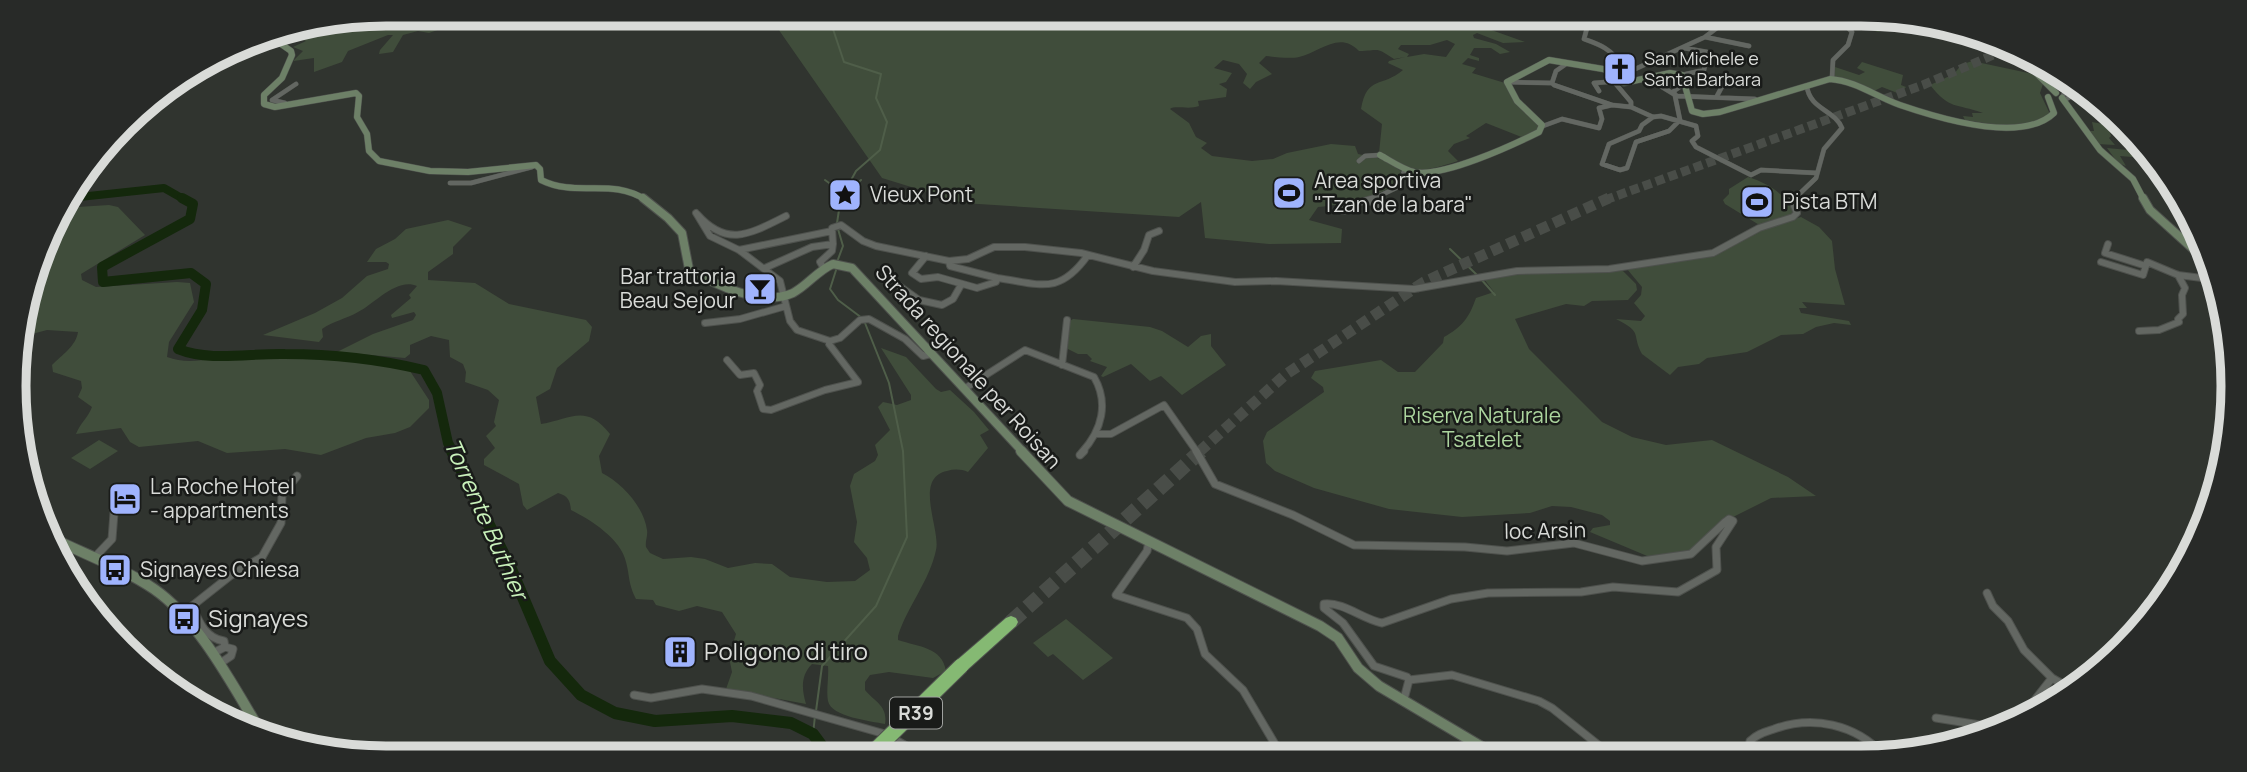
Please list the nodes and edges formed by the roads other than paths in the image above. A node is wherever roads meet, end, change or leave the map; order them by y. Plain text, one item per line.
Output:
1 (1590, 26) edge
2 (1719, 26) edge
3 (1846, 26) edge
4 (1705, 37) junction
5 (279, 43) edge
6 (1749, 46) dead end
7 (1682, 48) junction
8 (1566, 64) junction
9 (2031, 69) edge
10 (1606, 71) junction
11 (1682, 75) junction
12 (1832, 78) junction
13 (1650, 79) junction
14 (1726, 79) dead end
15 (1618, 80) junction
16 (1507, 82) junction
17 (1552, 83) junction
18 (296, 84) dead end
19 (1684, 84) junction
20 (1807, 86) junction
21 (2064, 89) edge
22 (1600, 91) dead end
23 (1675, 96) junction
24 (1717, 96) junction
25 (2057, 96) junction
26 (2074, 97) edge
27 (321, 98) junction
28 (1688, 98) junction
29 (1755, 99) junction
30 (1612, 105) junction
31 (1632, 107) junction
32 (1653, 117) junction
33 (1680, 120) junction
34 (1543, 126) junction
35 (1380, 155) joint
36 (1359, 161) dead end
37 (537, 166) junction
38 (1405, 169) junction
39 (1817, 173) junction
40 (450, 183) dead end
41 (1369, 201) junction
42 (1384, 209) dead end
43 (1343, 211) dead end
44 (786, 216) dead end
45 (832, 231) junction
46 (1160, 231) dead end
47 (833, 244) junction
48 (2108, 244) dead end
49 (2193, 248) edge
50 (738, 250) junction
51 (1090, 255) junction
52 (926, 256) junction
53 (949, 261) junction
54 (2101, 262) dead end
55 (2146, 266) junction
56 (823, 267) junction
57 (1133, 267) junction
58 (765, 268) junction
59 (2178, 275) junction
60 (997, 278) junction
61 (2204, 278) edge
62 (898, 285) dead end
63 (961, 285) junction
64 (783, 296) junction
65 (786, 306) junction
66 (1067, 320) dead end
67 (705, 323) dead end
68 (2139, 331) dead end
69 (830, 341) junction
70 (931, 354) junction
71 (727, 360) dead end
72 (1062, 365) junction
73 (964, 389) junction
74 (1095, 434) junction
75 (1080, 455) dead end
76 (297, 476) dead end
77 (114, 513) dead end
78 (1149, 542) junction
79 (62, 543) edge
80 (93, 559) junction
81 (1987, 593) dead end
82 (1011, 622) tunnel mouth
83 (225, 647) junction
84 (213, 653) junction
85 (219, 664) junction
86 (2052, 678) junction
87 (1409, 680) junction
88 (2062, 684) edge
89 (634, 695) dead end
90 (1404, 699) junction
91 (2033, 702) edge
92 (1937, 718) dead end
93 (253, 720) edge
94 (1983, 724) edge
95 (1875, 745) edge
96 (880, 746) edge
97 (909, 746) edge
98 (1276, 746) edge
99 (1481, 746) edge
100 (1600, 746) edge
101 (1750, 746) edge

1 - 10 street
2 - 4 street
3 - 12 street
4 - 6 street
4 - 7 street
5 - 27 main road
7 - 11 street
7 - 15 street
8 - 10 main road
8 - 16 main road
8 - 17 street
9 - 25 main road
10 - 15 main road
11 - 13 main road
11 - 19 main road
12 - 20 main road
12 - 25 main road
13 - 15 main road
13 - 23 street
14 - 24 street
15 - 22 street
15 - 31 street
16 - 17 street
16 - 34 main road
17 - 30 street
18 - 27 street
19 - 23 street
19 - 28 main road
20 - 29 main road
20 - 39 street
21 - 25 street
23 - 28 street
23 - 33 street
24 - 28 street
24 - 29 street
25 - 26 street
25 - 49 main road
27 - 37 main road
28 - 29 main road
30 - 31 street
30 - 34 street
31 - 32 street
32 - 33 street
32 - 33 street
33 - 39 street
34 - 38 main road
35 - 36 street
35 - 38 main road
37 - 40 street
37 - 64 main road
38 - 41 street
39 - 57 street
41 - 42 street
41 - 43 street
44 - 50 street
45 - 47 street
45 - 50 street
45 - 52 street
46 - 57 street
47 - 56 street
47 - 58 street
48 - 55 street
50 - 58 street
51 - 53 street
51 - 57 street
51 - 60 street
52 - 53 street
52 - 63 street
53 - 60 street
54 - 55 street
55 - 59 street
56 - 64 main road
56 - 70 main road, Strada regionale per Roisan
58 - 64 street
59 - 61 street
59 - 68 street
60 - 63 street
62 - 63 street
64 - 65 street
65 - 67 street
65 - 69 street
66 - 72 street
69 - 70 street
69 - 71 street
70 - 73 main road, Strada regionale per Roisan
72 - 73 street
72 - 74 street
73 - 78 main road, Strada regionale per Roisan
74 - 75 street
74 - 87 street, loc Arsin
76 - 83 street
77 - 80 street
78 - 90 main road, Strada regionale per Roisan
78 - 98 street
79 - 80 main road
80 - 84 main road
81 - 86 street
82 - 96 highway, R39, bridge
83 - 84 street
83 - 85 street
84 - 85 main road
85 - 93 main road
86 - 88 street
86 - 91 street
87 - 90 street
87 - 100 street
89 - 97 street
90 - 99 main road, Strada regionale per Roisan
92 - 94 street
95 - 101 street

